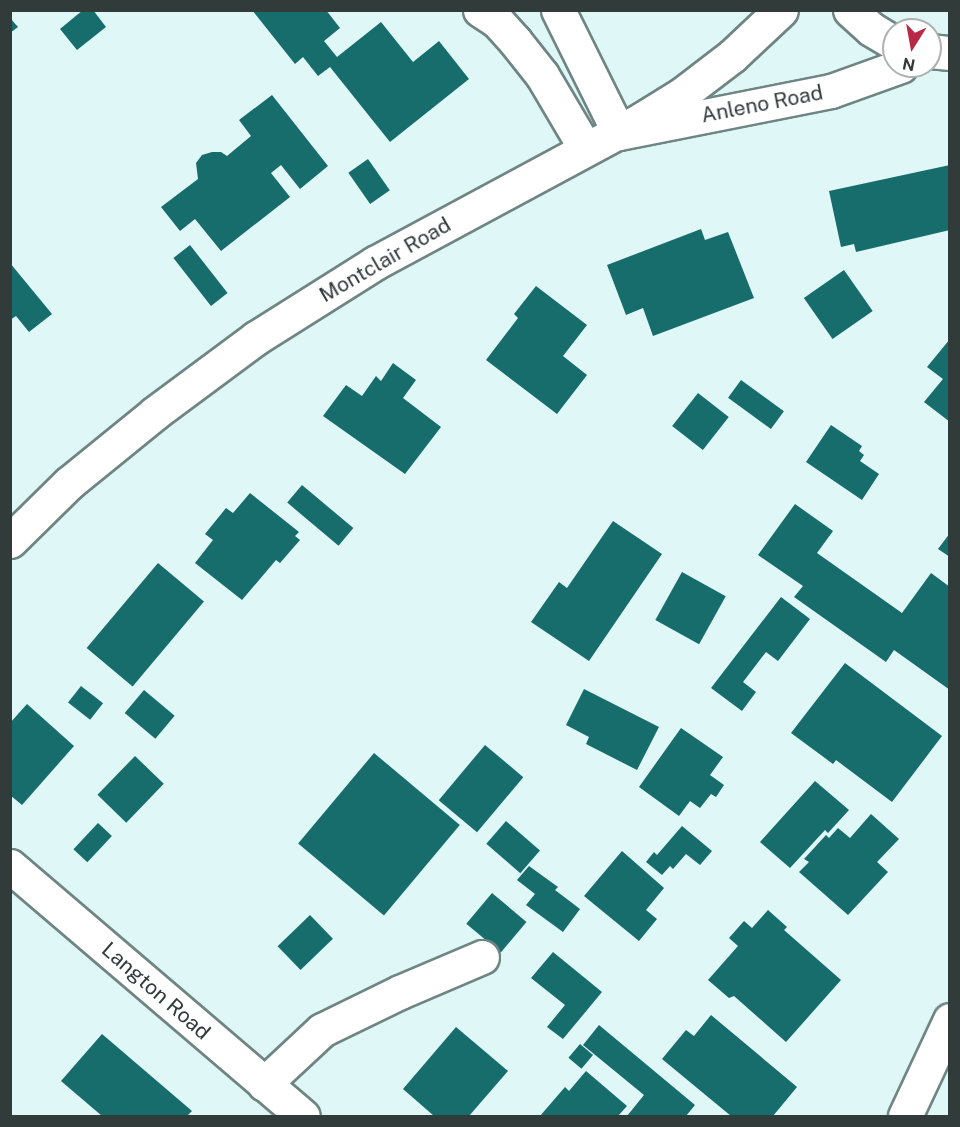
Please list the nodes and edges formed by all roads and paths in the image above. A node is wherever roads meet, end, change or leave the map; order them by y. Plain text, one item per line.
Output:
1 (480, 10) edge
2 (558, 10) edge
3 (781, 10) edge
4 (850, 10) edge
5 (882, 36) edge
6 (882, 73) edge
7 (619, 133) junction
8 (585, 148) junction
9 (10, 541) edge
10 (10, 866) edge
11 (482, 957) dead end
12 (950, 1020) edge
13 (264, 1084) junction
14 (303, 1116) edge
15 (905, 1116) edge

1 - 8 street
2 - 7 street
3 - 7 street, Montclair Road
4 - 5 street
6 - 7 street, Anleno Road
7 - 8 street, Montclair Road
8 - 9 street, Montclair Road
10 - 13 street, Langton Road
11 - 13 street
12 - 15 street
13 - 14 street, Langton Road

